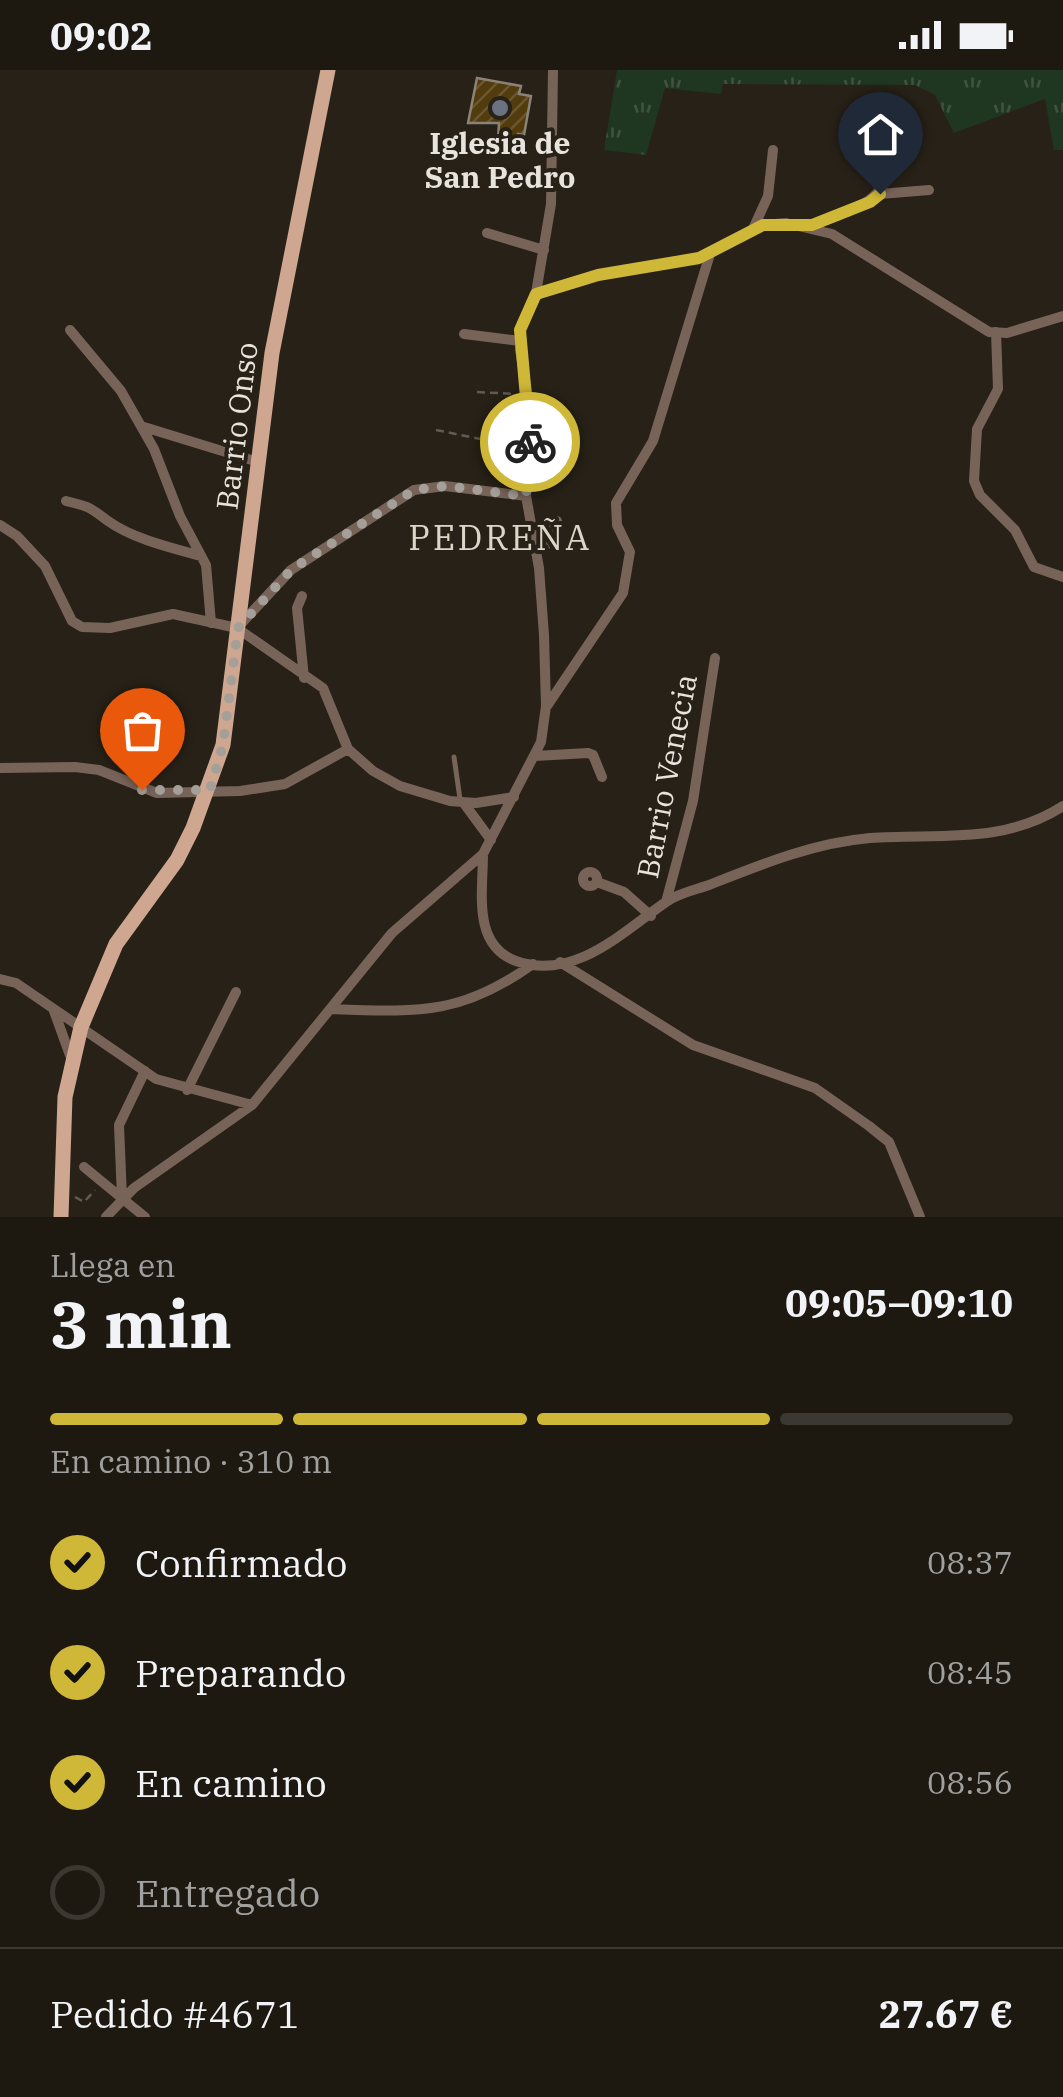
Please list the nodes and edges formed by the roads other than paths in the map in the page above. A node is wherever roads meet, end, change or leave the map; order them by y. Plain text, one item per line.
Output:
1 (328, 70) edge
2 (553, 70) edge
3 (912, 125) dead end
4 (773, 150) dead end
5 (929, 190) dead end
6 (880, 194) junction
7 (812, 225) junction
8 (753, 229) junction
9 (486, 233) dead end
10 (544, 250) junction
11 (710, 254) junction
12 (536, 294) junction
13 (1063, 316) edge
14 (70, 330) dead end
15 (996, 332) junction
16 (464, 334) dead end
17 (520, 341) junction
18 (144, 427) junction
19 (258, 462) junction
20 (526, 496) junction
21 (66, 500) dead end
22 (557, 522) dead end
23 (1, 524) edge
24 (536, 552) junction
25 (201, 556) junction
26 (1063, 577) edge
27 (302, 596) dead end
28 (211, 623) junction
29 (238, 628) junction
30 (714, 658) dead end
31 (304, 678) junction
32 (546, 706) junction
33 (348, 749) junction
34 (534, 756) junction
35 (454, 758) dead end
36 (0, 768) edge
37 (602, 777) dead end
38 (210, 790) junction
39 (514, 797) junction
40 (462, 802) junction
41 (1063, 806) edge
42 (491, 840) junction
43 (484, 854) junction
44 (597, 882) dead end
45 (666, 902) junction
46 (651, 916) junction
47 (560, 962) junction
48 (534, 964) junction
49 (0, 979) edge
50 (236, 992) dead end
51 (331, 1009) junction
52 (54, 1010) junction
53 (60, 1030) junction
54 (79, 1032) junction
55 (71, 1058) junction
56 (145, 1071) junction
57 (186, 1090) junction
58 (252, 1104) junction
59 (84, 1167) dead end
60 (122, 1198) junction
61 (61, 1217) edge
62 (106, 1217) edge
63 (145, 1217) edge
64 (920, 1217) edge

1 - 19 main road, Barrio Onso
2 - 10 street
3 - 6 street
4 - 8 street
5 - 6 street
6 - 7 street
7 - 8 street
7 - 15 street
8 - 11 street
9 - 10 street
10 - 12 street
11 - 12 street
11 - 32 street
12 - 17 street
13 - 15 street
14 - 18 street
15 - 26 street
16 - 17 street
17 - 20 street
18 - 19 street
18 - 25 street
19 - 29 main road, Barrio Onso
20 - 24 street
20 - 29 street
21 - 25 street
22 - 24 street
23 - 28 street
24 - 32 street
25 - 28 street
27 - 31 street
28 - 29 street
29 - 31 street
29 - 38 main road, Barrio Onso
30 - 45 street, Barrio Venecia
31 - 33 street
32 - 34 street
33 - 38 street
33 - 40 street
34 - 37 street
34 - 39 street
35 - 40 lane
36 - 38 street
38 - 54 main road, Barrio Onso
39 - 40 street
39 - 42 street
40 - 42 street
41 - 45 street, Barrio Venecia
42 - 43 street
43 - 48 street
43 - 51 street
44 - 46 street, Barrio Venecia
45 - 46 street, Barrio Venecia
46 - 47 street, Barrio Venecia
47 - 48 street, Barrio Venecia
47 - 64 street
48 - 51 street, Barrio Venecia
49 - 52 street
50 - 57 street
51 - 58 street
52 - 53 street
52 - 54 street
53 - 54 street
53 - 55 street
54 - 55 main road, Barrio Onso
54 - 56 street
55 - 61 main road, Barrio Onso
56 - 57 street
56 - 60 street
57 - 58 street
58 - 60 street
59 - 60 street
60 - 62 street
60 - 63 street

